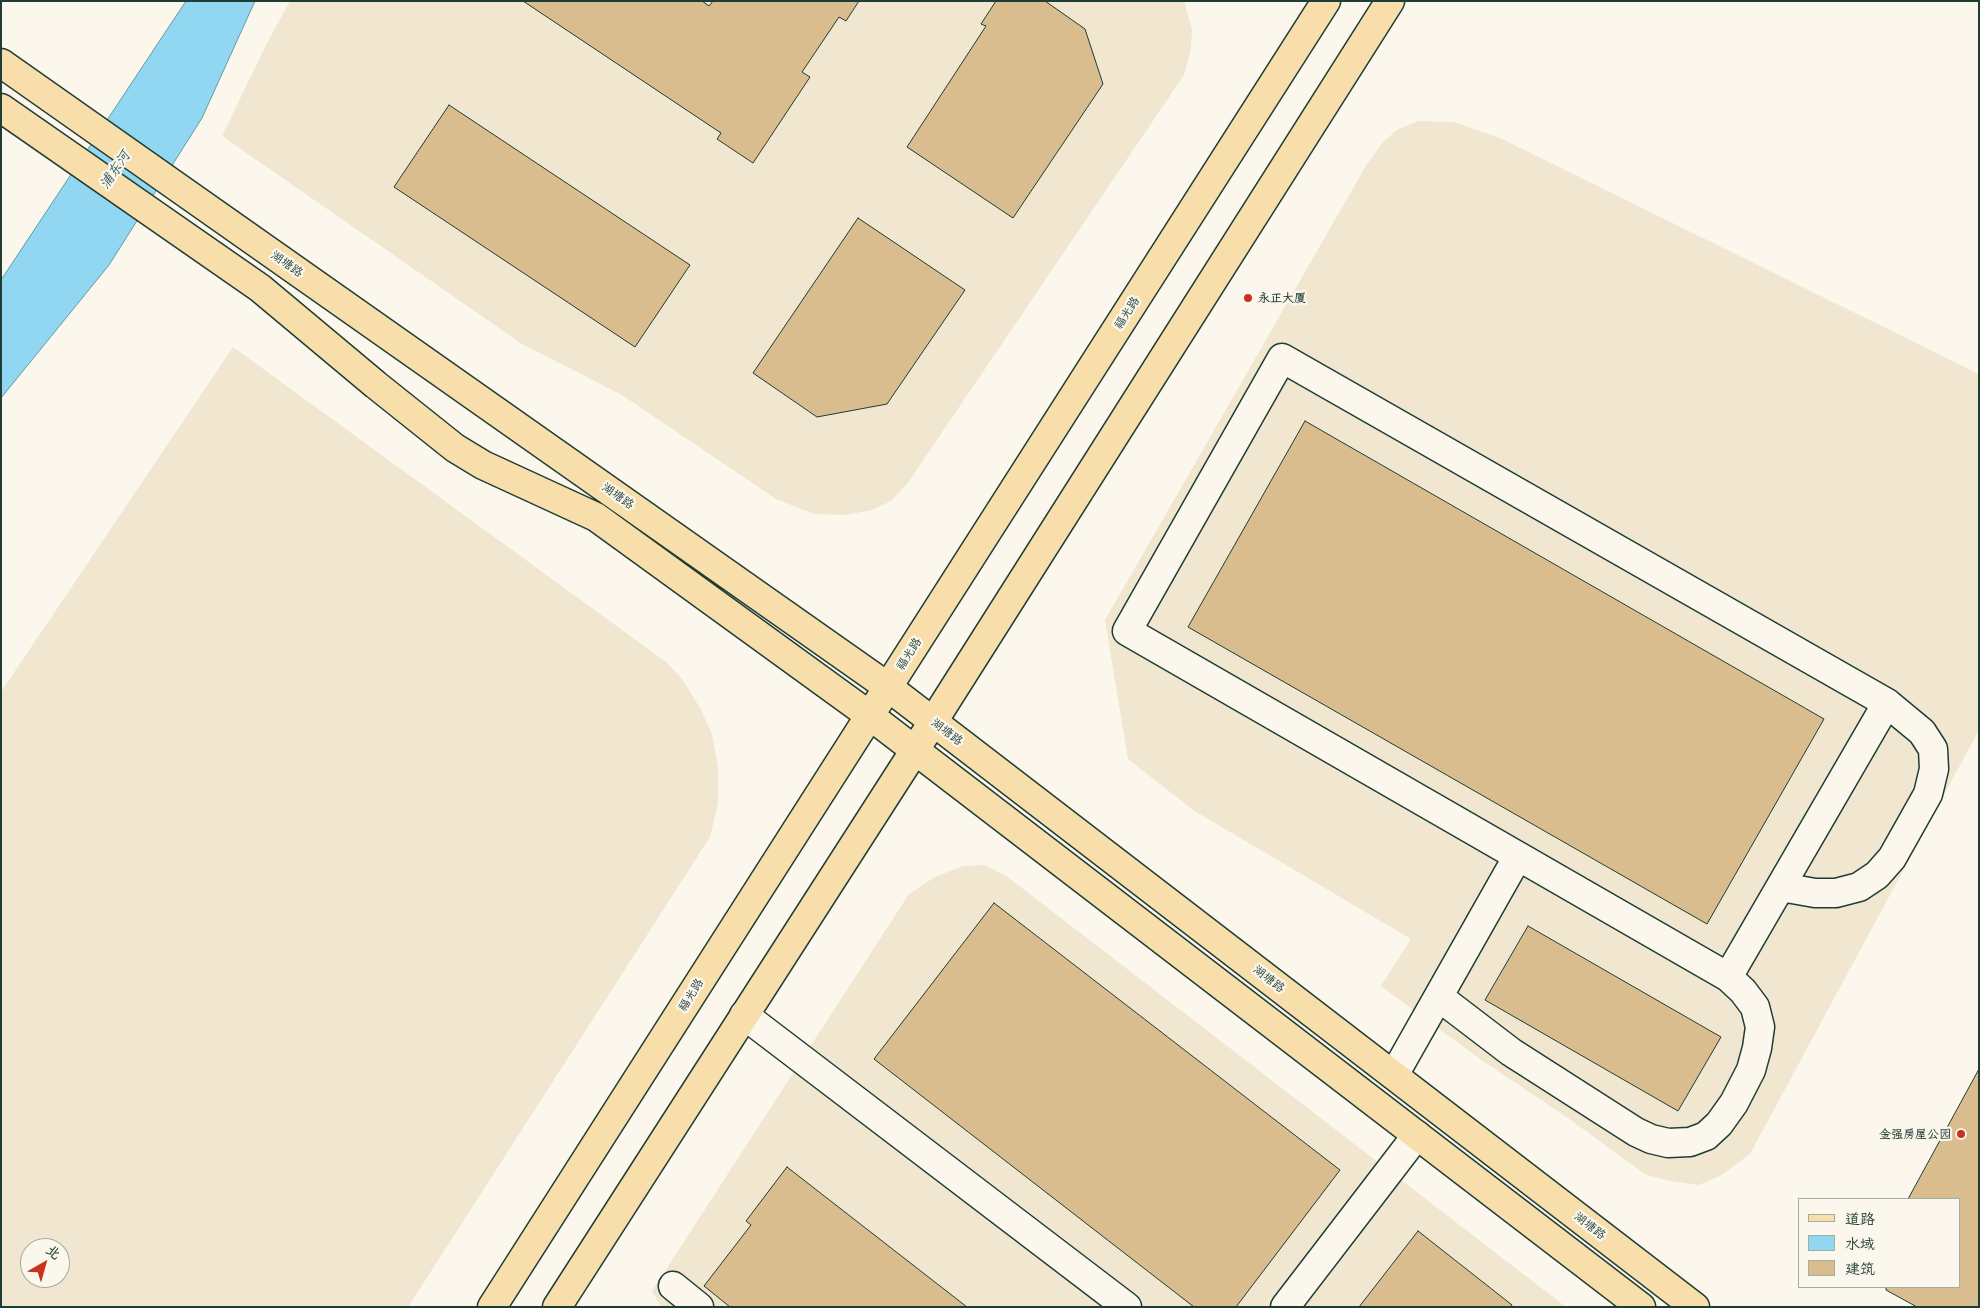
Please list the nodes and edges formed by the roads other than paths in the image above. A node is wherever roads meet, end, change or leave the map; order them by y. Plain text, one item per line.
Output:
1 (1326, 1) edge
2 (1390, 1) edge
3 (1, 63) edge
4 (1, 108) edge
5 (888, 687) junction
6 (1887, 703) junction
7 (869, 715) junction
8 (932, 721) junction
9 (915, 750) junction
10 (1518, 856) junction
11 (1781, 887) junction
12 (1728, 978) junction
13 (1439, 997) junction
14 (744, 1015) junction
15 (1394, 1075) junction
16 (1416, 1134) junction
17 (673, 1286) dead end
18 (492, 1307) edge
19 (557, 1307) edge
20 (699, 1307) edge
21 (1126, 1307) edge
22 (1285, 1307) edge
23 (1641, 1307) edge
24 (1695, 1307) edge

1 - 5 main road, 福光路
2 - 8 main road
3 - 5 main road, 湖塘路
4 - 7 main road
5 - 7 main road, 福光路
5 - 8 main road, 湖塘路
6 - 10 lane
6 - 11 lane
6 - 11 lane
7 - 9 main road
7 - 18 main road, 福光路
8 - 9 main road
8 - 15 main road, 湖塘路
9 - 14 main road
9 - 16 main road
10 - 12 lane
10 - 13 lane
11 - 12 lane
12 - 13 lane
13 - 15 lane
14 - 19 main road
14 - 21 lane
15 - 24 main road, 湖塘路
16 - 22 lane
16 - 23 main road
17 - 20 lane

